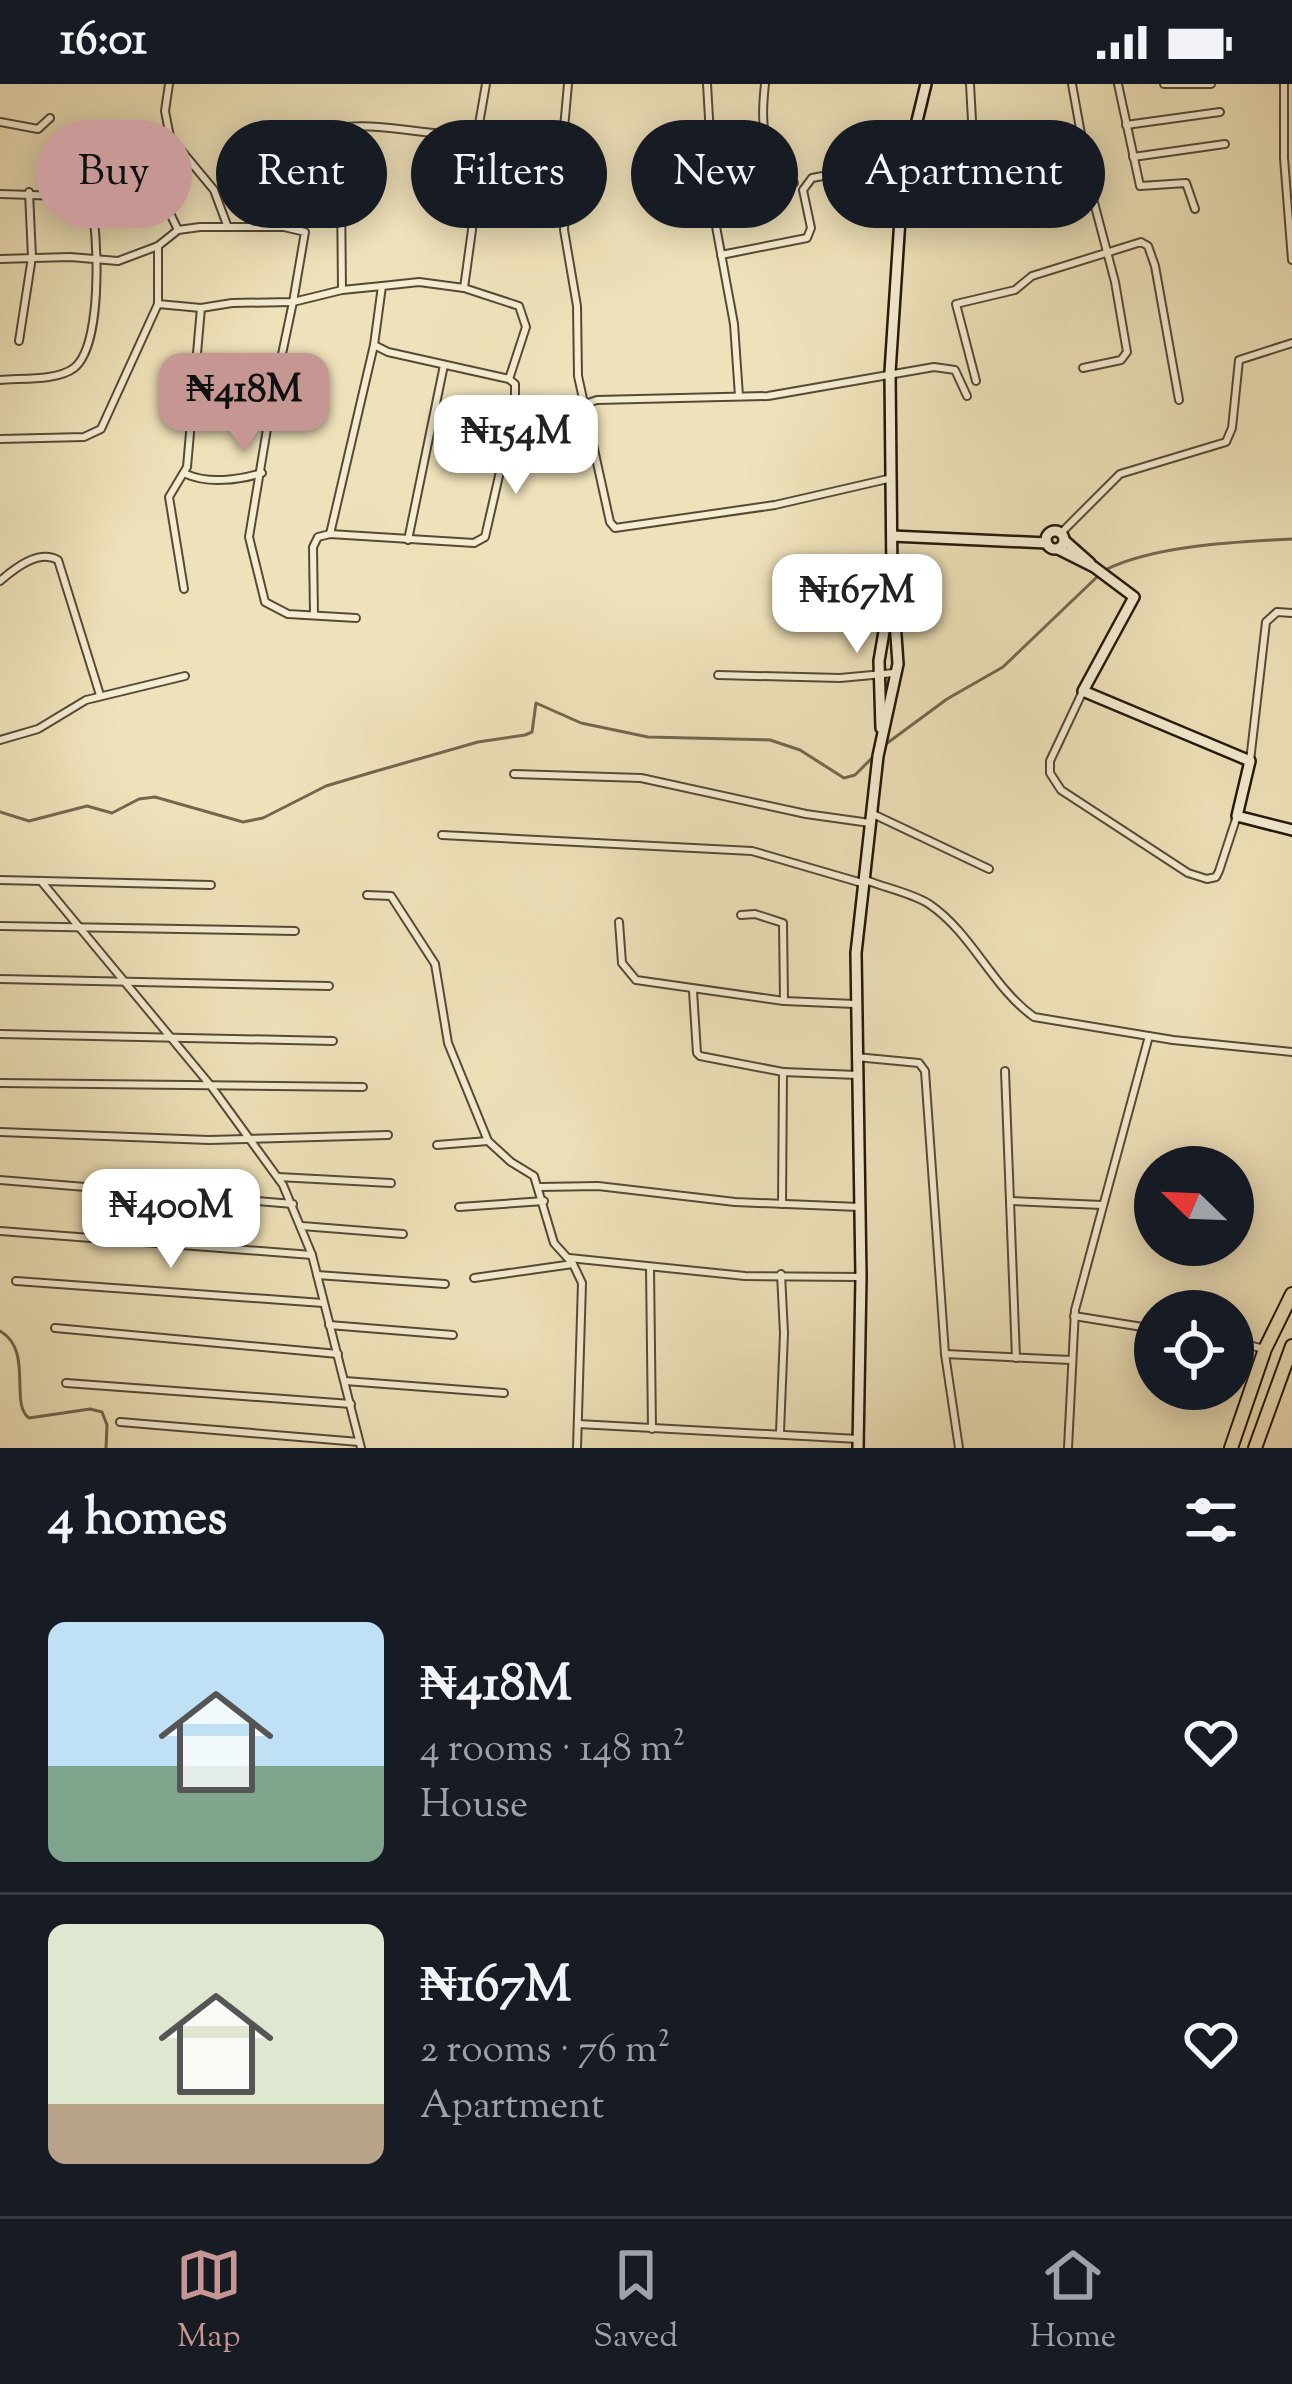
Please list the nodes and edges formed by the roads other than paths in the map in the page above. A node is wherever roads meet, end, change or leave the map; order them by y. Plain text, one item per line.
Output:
1 (169, 84) edge
2 (486, 84) edge
3 (568, 84) edge
4 (707, 84) edge
5 (765, 84) edge
6 (926, 84) edge
7 (970, 84) edge
8 (1072, 84) edge
9 (1118, 84) edge
10 (1165, 84) edge
11 (1211, 84) edge
12 (1284, 84) edge
13 (1220, 112) dead end
14 (50, 118) dead end
15 (167, 120) edge
16 (480, 120) edge
17 (762, 120) edge
18 (918, 120) edge
19 (972, 120) edge
20 (1078, 120) edge
21 (0, 122) edge
22 (1126, 125) junction
23 (411, 130) edge
24 (1225, 144) dead end
25 (1133, 157) junction
26 (1288, 158) edge
27 (192, 164) edge
28 (822, 176) edge
29 (29, 193) junction
30 (36, 193) edge
31 (1, 194) edge
32 (216, 196) edge
33 (1195, 209) dead end
34 (216, 226) edge
35 (94, 228) edge
36 (282, 228) edge
37 (469, 228) edge
38 (900, 228) edge
39 (1101, 228) edge
40 (178, 230) joint
41 (158, 247) junction
42 (1108, 252) junction
43 (721, 255) junction
44 (32, 257) junction
45 (0, 259) edge
46 (96, 259) junction
47 (1292, 260) edge
48 (382, 286) junction
49 (464, 288) junction
50 (342, 290) junction
51 (293, 302) junction
52 (158, 304) junction
53 (202, 308) junction
54 (19, 341) dead end
55 (1292, 344) edge
56 (374, 345) junction
57 (444, 364) junction
58 (1083, 368) dead end
59 (890, 372) junction
60 (0, 380) edge
61 (509, 380) junction
62 (976, 380) dead end
63 (739, 396) junction
64 (967, 396) dead end
65 (1179, 400) dead end
66 (585, 404) junction
67 (588, 418) junction
68 (511, 421) junction
69 (0, 439) edge
70 (262, 473) junction
71 (186, 474) junction
72 (892, 478) junction
73 (330, 534) junction
74 (892, 536) junction
75 (408, 540) junction
76 (1061, 541) junction
77 (0, 570) edge
78 (14, 570) junction
79 (892, 578) junction
80 (0, 581) edge
81 (184, 589) dead end
82 (1292, 613) edge
83 (314, 615) junction
84 (356, 618) dead end
85 (898, 673) junction
86 (878, 674) junction
87 (718, 675) dead end
88 (185, 676) dead end
89 (1083, 691) junction
90 (100, 695) junction
91 (881, 736) junction
92 (0, 740) edge
93 (1250, 761) junction
94 (514, 774) dead end
95 (1237, 816) junction
96 (871, 818) junction
97 (1292, 830) edge
98 (442, 835) dead end
99 (989, 869) dead end
100 (0, 880) edge
101 (41, 881) junction
102 (862, 881) junction
103 (211, 885) dead end
104 (367, 895) dead end
105 (741, 915) dead end
106 (619, 922) dead end
107 (0, 926) edge
108 (77, 928) junction
109 (295, 931) dead end
110 (0, 980) edge
111 (128, 984) junction
112 (329, 986) dead end
113 (693, 990) junction
114 (784, 1001) junction
115 (855, 1004) junction
116 (0, 1034) edge
117 (166, 1035) junction
118 (1149, 1036) junction
119 (333, 1041) dead end
120 (1292, 1052) edge
121 (856, 1057) junction
122 (1005, 1071) dead end
123 (783, 1072) junction
124 (856, 1075) junction
125 (0, 1083) edge
126 (211, 1086) junction
127 (363, 1088) dead end
128 (0, 1132) edge
129 (388, 1136) dead end
130 (250, 1138) junction
131 (488, 1141) junction
132 (436, 1144) dead end
133 (278, 1178) junction
134 (0, 1180) edge
135 (392, 1183) dead end
136 (540, 1187) junction
137 (544, 1201) junction
138 (1011, 1201) junction
139 (292, 1204) junction
140 (782, 1204) junction
141 (1102, 1204) junction
142 (459, 1207) dead end
143 (860, 1207) junction
144 (302, 1226) junction
145 (0, 1231) edge
146 (403, 1234) dead end
147 (312, 1255) junction
148 (565, 1258) junction
149 (573, 1264) junction
150 (650, 1268) junction
151 (781, 1274) junction
152 (316, 1275) junction
153 (861, 1277) junction
154 (474, 1278) dead end
155 (16, 1281) dead end
156 (445, 1284) dead end
157 (1292, 1294) edge
158 (323, 1303) junction
159 (1073, 1316) junction
160 (329, 1325) junction
161 (1134, 1326) edge
162 (55, 1328) dead end
163 (453, 1335) dead end
164 (1254, 1346) edge
165 (1292, 1346) edge
166 (1265, 1349) junction
167 (338, 1354) junction
168 (946, 1354) junction
169 (1016, 1358) junction
170 (1071, 1360) junction
171 (345, 1381) junction
172 (66, 1384) dead end
173 (504, 1393) dead end
174 (351, 1404) junction
175 (120, 1422) dead end
176 (578, 1424) junction
177 (652, 1429) junction
178 (780, 1432) junction
179 (858, 1443) edge
180 (360, 1445) edge
181 (578, 1448) edge
182 (959, 1448) edge
183 (1069, 1448) edge
184 (1231, 1448) edge
185 (1256, 1448) edge

1 - 15 street
2 - 16 street
3 - 66 street
4 - 43 street
5 - 17 street
6 - 18 street
7 - 19 street
8 - 20 street
9 - 22 street
10 - 11 street
12 - 26 street
13 - 22 street
14 - 21 street
22 - 25 street
23 - 50 street
24 - 25 street
25 - 33 street
26 - 47 street
27 - 32 street
28 - 43 street
29 - 30 street
29 - 31 street
29 - 44 street
34 - 40 street
35 - 46 street
36 - 51 street
37 - 49 street
38 - 59 street
39 - 42 street
40 - 41 street
41 - 46 street
41 - 52 street
42 - 58 street
42 - 62 street
42 - 65 street
43 - 63 street
44 - 45 street
44 - 46 street
44 - 54 street
46 - 60 street
48 - 49 street
48 - 50 street
48 - 56 street
49 - 61 street
50 - 51 street
51 - 53 street
51 - 70 street
52 - 53 street
52 - 69 street
53 - 71 street
55 - 76 street
56 - 57 street
56 - 73 street
57 - 61 street
57 - 75 street
59 - 63 street
59 - 64 street
59 - 72 street
61 - 68 street
63 - 66 street
66 - 67 street
67 - 68 street
67 - 72 street
68 - 75 street
70 - 71 street
70 - 83 street
71 - 81 street
72 - 74 street
73 - 75 street
73 - 83 street
74 - 76 street
74 - 79 street
76 - 89 street
77 - 78 street
78 - 80 street
78 - 90 street
79 - 85 street
79 - 86 street
82 - 93 street
83 - 84 street
85 - 86 street
85 - 91 street
86 - 87 street
86 - 91 street
88 - 90 street
89 - 93 street
89 - 95 street
90 - 92 street
91 - 96 street
93 - 95 street
94 - 96 street
95 - 97 street
96 - 99 street
96 - 102 street
98 - 102 street
100 - 101 street
101 - 103 street
101 - 108 street
102 - 115 street
102 - 118 street
104 - 131 street
105 - 114 street
106 - 113 street
107 - 108 street
108 - 109 street
108 - 111 street
110 - 111 street
111 - 112 street
111 - 117 street
113 - 114 street
113 - 123 street
114 - 115 street
115 - 121 street
116 - 117 street
117 - 119 street
117 - 126 street
118 - 120 street
118 - 141 street
121 - 124 street
121 - 168 street
122 - 138 street
123 - 124 street
123 - 140 street
124 - 143 street
125 - 126 street
126 - 127 street
126 - 130 street
128 - 130 street
129 - 130 street
130 - 133 street
131 - 132 street
131 - 136 street
133 - 135 street
133 - 139 street
134 - 139 street
136 - 137 street
136 - 140 street
137 - 142 street
137 - 148 street
138 - 141 street
138 - 169 street
139 - 144 street
140 - 143 street
141 - 159 street
143 - 153 street
144 - 146 street
144 - 147 street
145 - 147 street
147 - 152 street
148 - 149 street
148 - 150 street
149 - 154 street
149 - 176 street
150 - 151 street
150 - 177 street
151 - 153 street
151 - 178 street
152 - 156 street
152 - 158 street
153 - 179 street
155 - 158 street
157 - 166 highway
158 - 160 street
159 - 161 street
159 - 170 street
160 - 163 street
160 - 167 street
162 - 167 street
164 - 166 street
165 - 185 highway
166 - 184 highway
167 - 171 street
168 - 169 street
168 - 182 street
169 - 170 street
170 - 183 street
171 - 173 street
171 - 174 street
172 - 174 street
174 - 180 street
175 - 180 street
176 - 177 street
176 - 181 street
177 - 178 street
178 - 179 street

